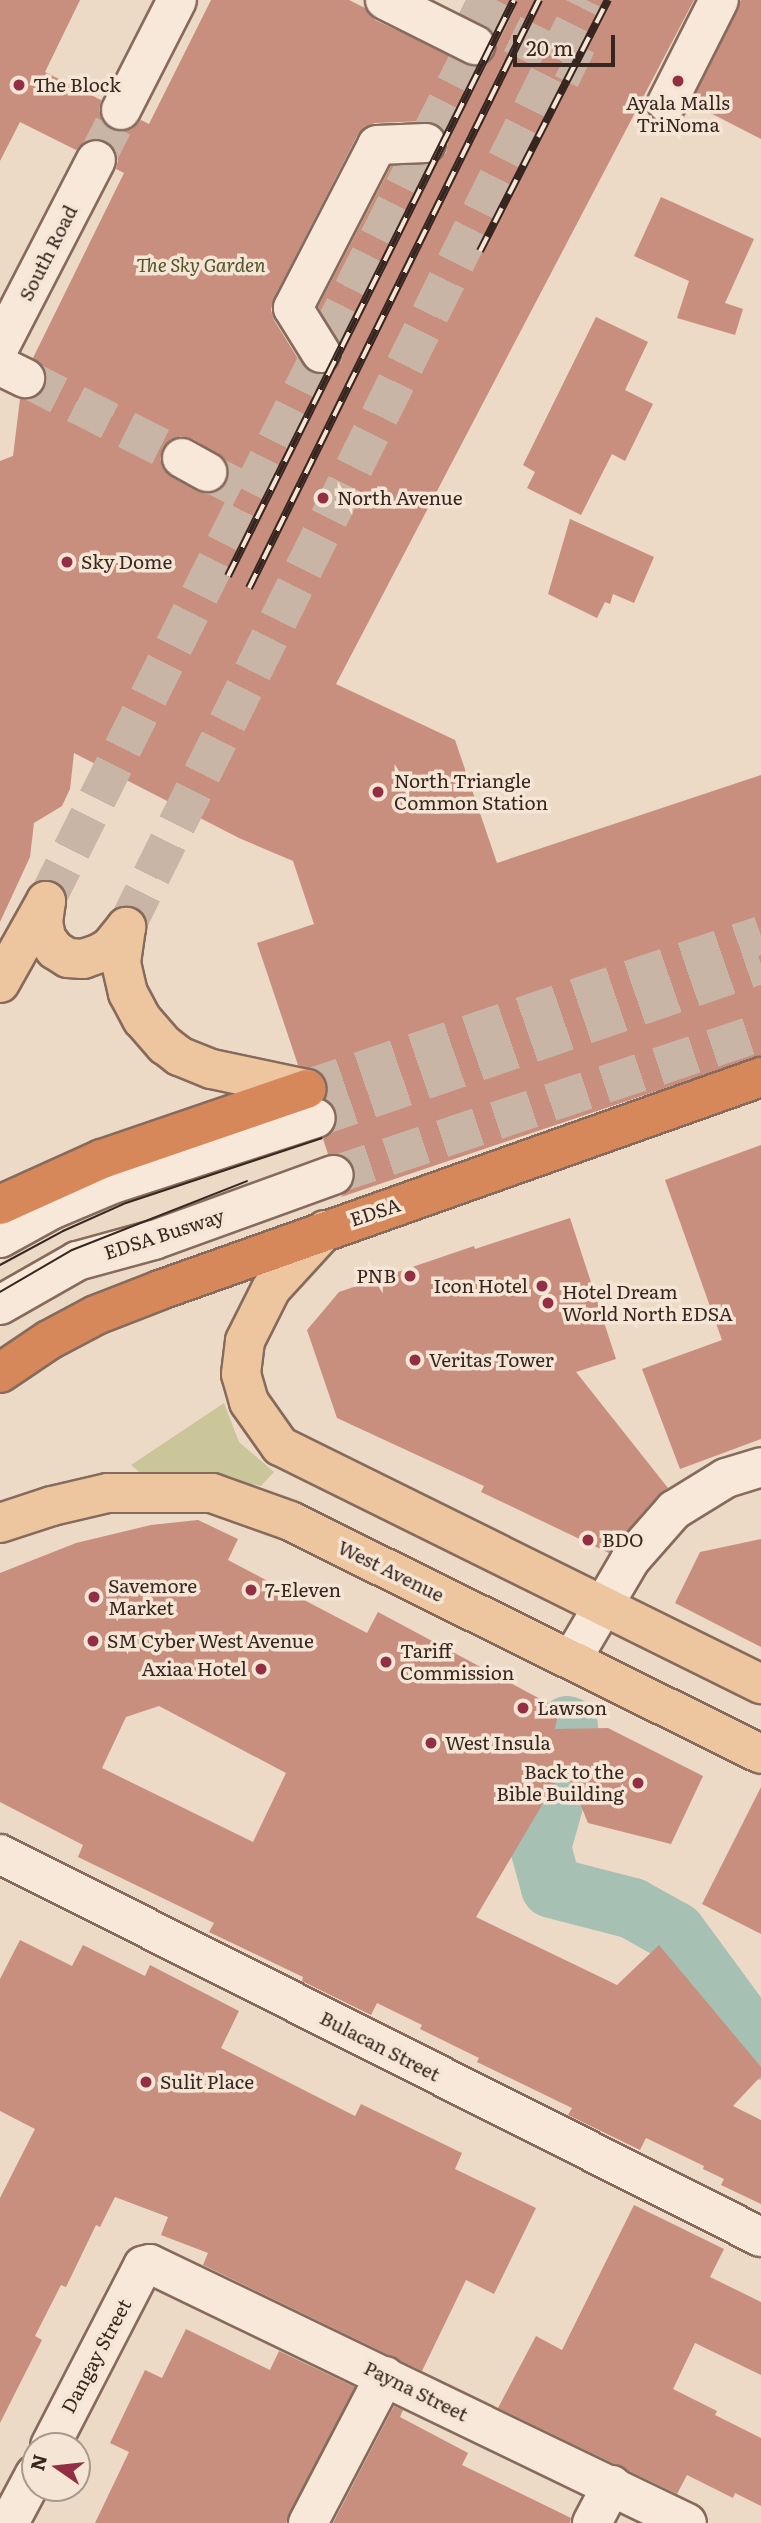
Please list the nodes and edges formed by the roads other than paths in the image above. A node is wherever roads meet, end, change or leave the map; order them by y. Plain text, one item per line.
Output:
1 (177, 0) edge
2 (385, 0) edge
3 (719, 0) edge
4 (475, 45) tunnel mouth
5 (667, 103) dead end
6 (121, 110) tunnel mouth
7 (426, 144) dead end
8 (96, 160) tunnel mouth
9 (0, 346) edge
10 (321, 353) dead end
11 (0, 983) edge
12 (761, 1077) edge
13 (311, 1103) junction
14 (334, 1175) tunnel mouth
15 (0, 1205) edge
16 (325, 1230) junction
17 (0, 1238) edge
18 (0, 1305) edge
19 (0, 1373) edge
20 (761, 1467) edge
21 (0, 1523) edge
22 (602, 1604) junction
23 (572, 1659) junction
24 (761, 1684) edge
25 (761, 1754) edge
26 (0, 1854) edge
27 (761, 2237) edge
28 (143, 2266) joint
29 (385, 2376) junction
30 (57, 2432) edge
31 (612, 2485) junction
32 (21, 2500) edge
33 (9, 2523) edge
34 (309, 2523) edge
35 (592, 2523) edge
36 (687, 2523) edge

1 - 6 street
2 - 4 street
3 - 5 street
7 - 10 street
8 - 9 street, South Road
11 - 13 main road
12 - 16 highway, EDSA
13 - 15 highway
13 - 17 street
14 - 18 street, EDSA Busway
16 - 19 highway, EDSA
16 - 22 main road
20 - 22 street
21 - 23 main road, West Avenue
22 - 23 street
22 - 24 main road
23 - 25 main road, West Avenue
26 - 27 street, Bulacan Street
28 - 29 street, Payna Street
28 - 30 street, Dangay Street
29 - 31 street, Payna Street
29 - 34 street
31 - 35 street
31 - 36 street, Payna Street
32 - 33 street

